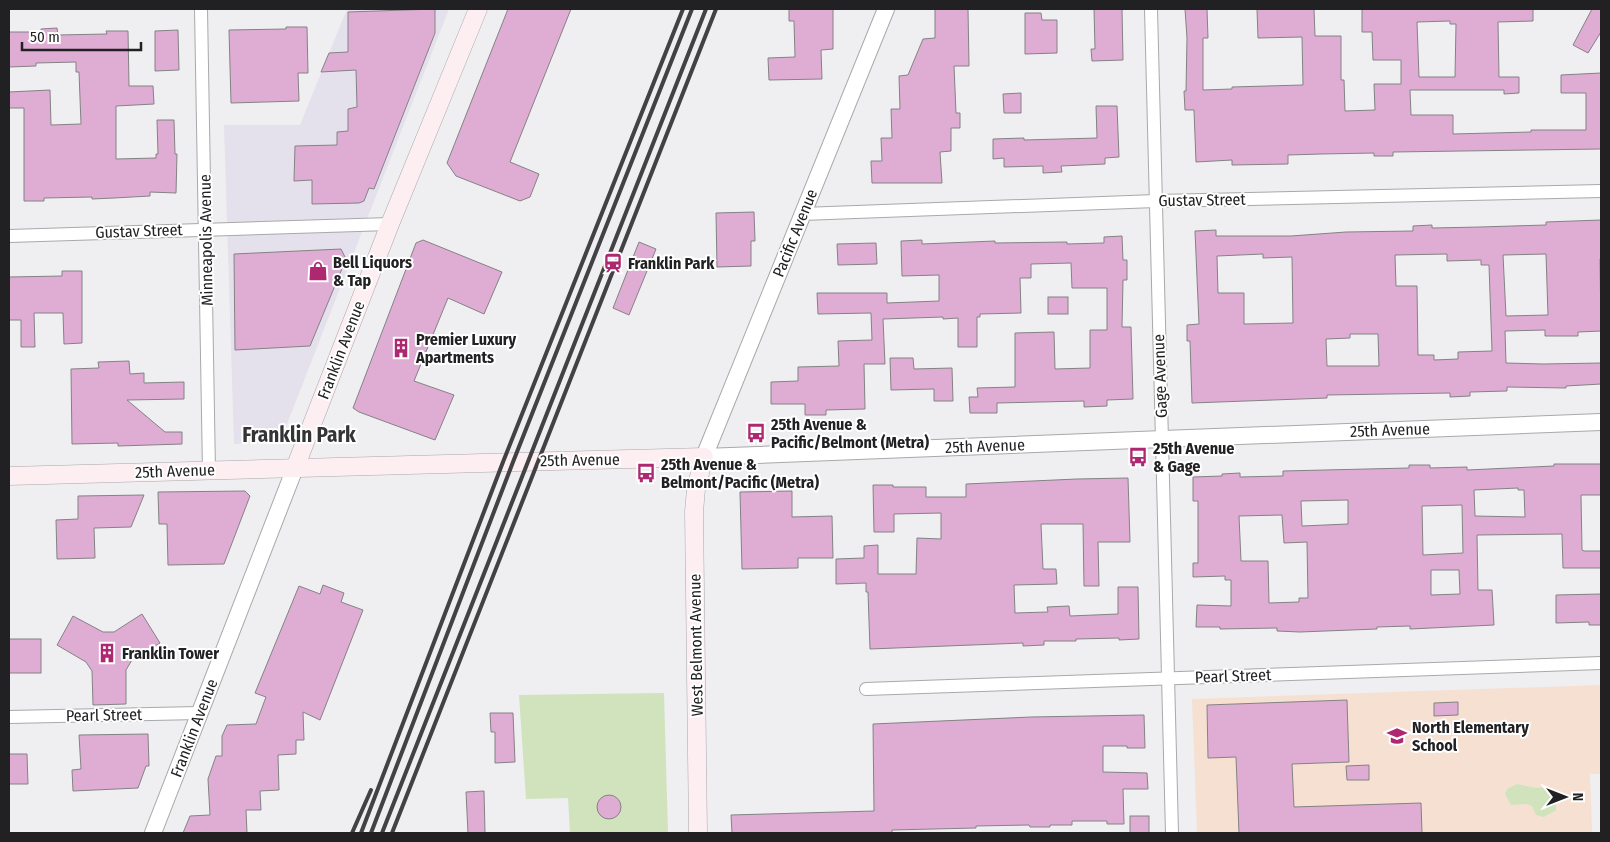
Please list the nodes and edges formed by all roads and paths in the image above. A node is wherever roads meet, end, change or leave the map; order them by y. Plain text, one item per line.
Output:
1 (202, 9) edge
2 (478, 9) edge
3 (886, 9) edge
4 (1151, 9) edge
5 (1601, 191) edge
6 (1156, 201) junction
7 (802, 214) junction
8 (390, 224) junction
9 (205, 230) junction
10 (9, 236) edge
11 (1601, 422) edge
12 (1162, 439) junction
13 (704, 457) junction
14 (295, 468) junction
15 (210, 470) junction
16 (9, 476) edge
17 (1601, 663) edge
18 (1168, 678) junction
19 (866, 689) dead end
20 (200, 713) junction
21 (9, 717) edge
22 (153, 833) edge
23 (698, 833) edge
24 (1172, 833) edge

1 - 9 street, Minneapolis Avenue
2 - 8 main road, Franklin Avenue
3 - 7 street, Pacific Avenue
4 - 6 street, Gage Avenue
5 - 6 street, Gustav Street
6 - 7 street, Gustav Street
6 - 12 street, Gage Avenue
7 - 13 street, Pacific Avenue
8 - 9 street, Gustav Street
8 - 14 main road, Franklin Avenue
9 - 10 street, Gustav Street
9 - 15 street, Minneapolis Avenue
11 - 12 street, 25th Avenue
12 - 13 street, 25th Avenue
12 - 18 street, Gage Avenue
13 - 14 main road, 25th Avenue
13 - 23 main road, West Belmont Avenue
14 - 15 main road, 25th Avenue
14 - 20 street, Franklin Avenue
15 - 16 main road, 25th Avenue
17 - 18 street, Pearl Street
18 - 19 street, Pearl Street
18 - 24 street, Gage Avenue
20 - 21 street, Pearl Street
20 - 22 street, Franklin Avenue

